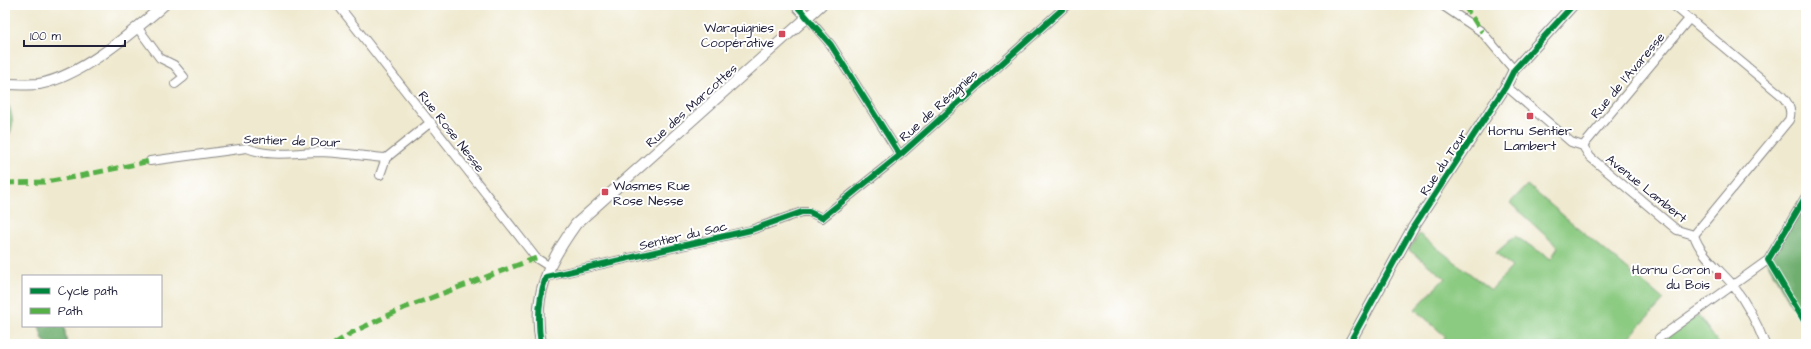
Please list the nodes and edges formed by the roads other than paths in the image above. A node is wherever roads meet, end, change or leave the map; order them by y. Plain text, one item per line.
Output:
1 (164, 5) edge
2 (338, 5) edge
3 (796, 5) edge
4 (821, 5) edge
5 (1067, 5) edge
6 (1442, 5) edge
7 (1573, 5) edge
8 (1673, 5) edge
9 (807, 17) junction
10 (1689, 19) junction
11 (137, 27) junction
12 (1514, 70) junction
13 (5, 84) edge
14 (174, 84) dead end
15 (1506, 86) junction
16 (431, 122) junction
17 (1583, 146) junction
18 (900, 155) junction
19 (386, 158) junction
20 (150, 161) dead end
21 (380, 175) dead end
22 (1806, 196) edge
23 (822, 218) joint
24 (1694, 235) junction
25 (550, 267) junction
26 (546, 277) junction
27 (1732, 285) junction
28 (1659, 338) dead end
29 (541, 344) edge
30 (1349, 344) edge
31 (1765, 344) edge

1 - 11 street
2 - 16 street, Rue Rose Nesse
3 - 9 street
4 - 9 street, Rue des Marcottes
5 - 18 street, Rue de Résignies
6 - 12 street
7 - 12 street, Rue du Tour
8 - 10 street
9 - 18 street
9 - 25 street, Rue des Marcottes
10 - 17 street, Rue de l'Avaresse
10 - 24 street
11 - 13 street
11 - 14 street
12 - 15 street, Rue du Tour
15 - 17 street, Avenue Lambert
15 - 30 street, Rue du Tour
16 - 19 street
16 - 25 street, Rue Rose Nesse
17 - 24 street, Avenue Lambert
18 - 23 street, Rue de Résignies
19 - 20 street, Sentier de Dour
19 - 21 street
22 - 27 street
23 - 26 street, Sentier du Sac
24 - 27 street, Avenue Lambert
25 - 26 street, Rue des Marcottes
26 - 29 street, Rue des Marcottes
27 - 28 street
27 - 31 street, Avenue Lambert

